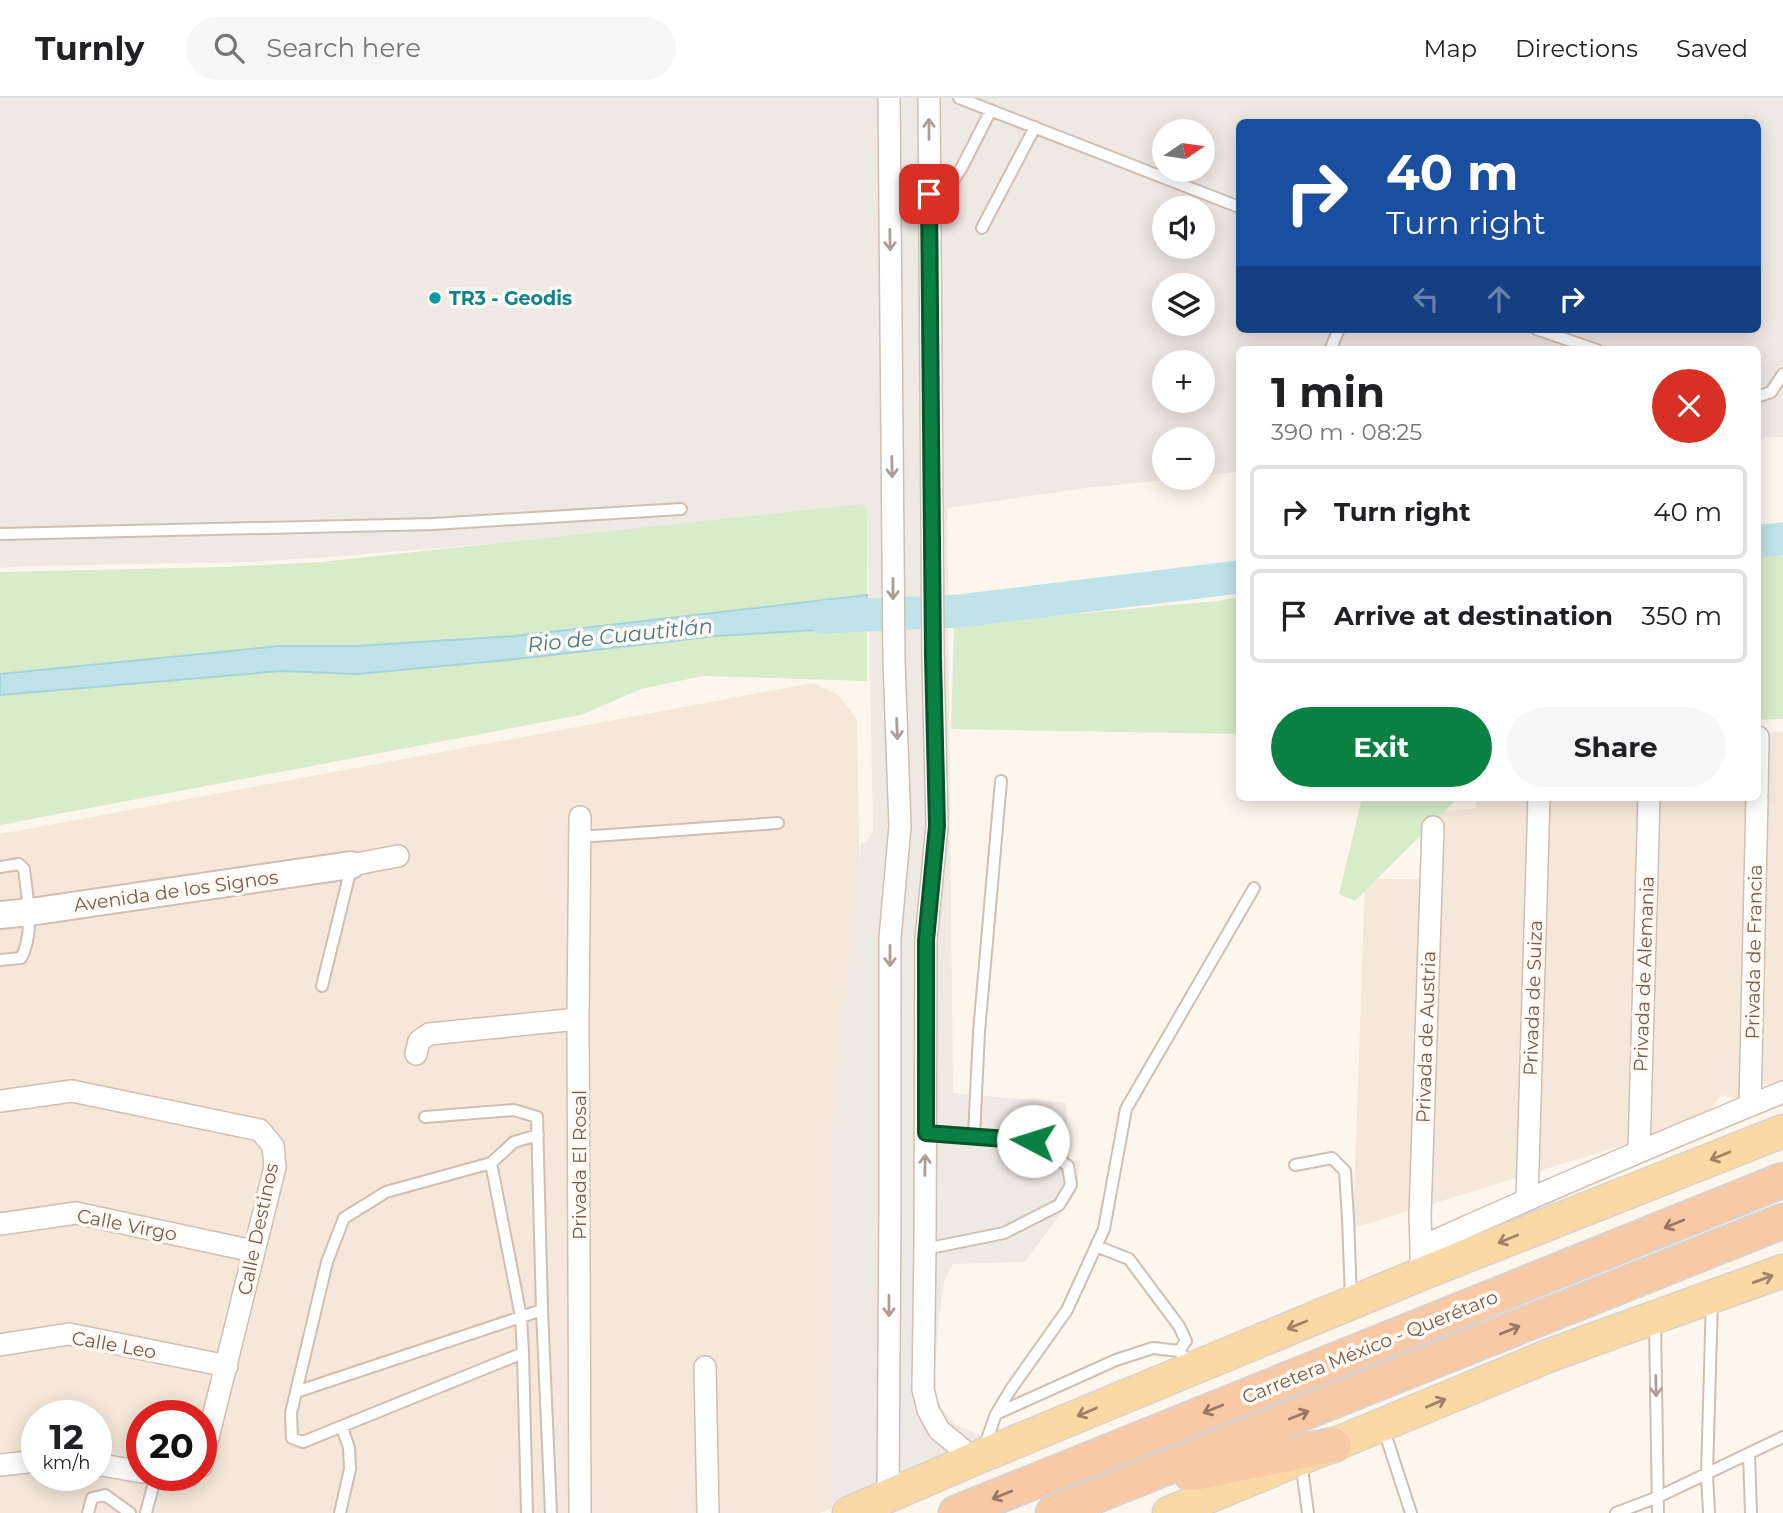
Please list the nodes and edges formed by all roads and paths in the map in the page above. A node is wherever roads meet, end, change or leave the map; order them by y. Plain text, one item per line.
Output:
1 (889, 98) edge
2 (929, 98) edge
3 (960, 98) edge
4 (991, 110) junction
5 (1035, 127) junction
6 (1236, 206) edge
7 (930, 218) junction
8 (982, 228) dead end
9 (1548, 333) edge
10 (1585, 346) edge
11 (1783, 374) edge
12 (1761, 396) edge
13 (681, 509) dead end
14 (0, 534) edge
15 (1001, 781) dead end
16 (1539, 801) edge
17 (1649, 801) edge
18 (1757, 801) edge
19 (778, 823) dead end
20 (580, 827) joint
21 (1433, 827) dead end
22 (398, 856) dead end
23 (351, 865) junction
24 (0, 867) edge
25 (1254, 888) dead end
26 (30, 912) junction
27 (0, 915) edge
28 (0, 960) edge
29 (322, 986) dead end
30 (890, 994) junction
31 (926, 995) junction
32 (578, 1019) junction
33 (416, 1054) dead end
34 (1783, 1092) edge
35 (0, 1101) edge
36 (1750, 1105) junction
37 (425, 1117) dead end
38 (1783, 1130) edge
39 (926, 1133) junction
40 (538, 1135) junction
41 (974, 1136) junction
42 (1639, 1151) junction
43 (491, 1163) junction
44 (1295, 1165) dead end
45 (1783, 1180) edge
46 (1527, 1199) junction
47 (925, 1211) junction
48 (890, 1212) junction
49 (1783, 1221) edge
50 (0, 1224) edge
51 (1096, 1246) junction
52 (925, 1249) junction
53 (253, 1251) junction
54 (1421, 1261) junction
55 (1783, 1271) edge
56 (925, 1275) junction
57 (889, 1276) junction
58 (1713, 1297) junction
59 (1351, 1303) junction
60 (542, 1310) junction
61 (521, 1317) junction
62 (1655, 1317) junction
63 (0, 1345) edge
64 (523, 1353) junction
65 (1187, 1360) junction
66 (227, 1366) junction
67 (705, 1367) dead end
68 (296, 1392) junction
69 (217, 1404) edge
70 (928, 1410) junction
71 (889, 1411) junction
72 (996, 1415) junction
73 (1382, 1425) junction
74 (342, 1427) junction
75 (1783, 1437) edge
76 (1334, 1445) junction
77 (1749, 1454) junction
78 (980, 1457) junction
79 (1301, 1458) junction
80 (21, 1463) edge
81 (0, 1465) edge
82 (1707, 1474) junction
83 (1123, 1485) junction
84 (153, 1491) edge
85 (888, 1496) junction
86 (1658, 1497) junction
87 (88, 1513) edge
88 (130, 1513) edge
89 (146, 1513) edge
90 (340, 1513) edge
91 (527, 1513) edge
92 (551, 1513) edge
93 (580, 1513) edge
94 (708, 1513) edge
95 (849, 1513) edge
96 (956, 1513) edge
97 (1053, 1513) edge
98 (1169, 1513) edge
99 (1308, 1513) edge
100 (1411, 1513) edge
101 (1616, 1513) edge
102 (1658, 1513) edge
103 (1709, 1513) edge
104 (1751, 1513) edge

1 -> 30 street
7 -> 2 street
3 - 4 lane
4 - 5 lane
4 - 7 lane
5 - 6 lane
5 - 8 lane
7 - 31 street
9 - 10 lane
11 - 12 lane
13 - 14 lane
15 - 41 lane
16 - 46 street, Privada de Suiza
17 - 42 street, Privada de Alemania
18 - 36 street, Privada de Francia
19 - 20 lane
20 - 32 street, Privada El Rosal
21 - 54 street, Privada de Austria
22 - 23 street
23 - 26 street, Avenida de los Signos
23 - 29 lane
24 - 26 lane
25 - 51 lane
26 - 27 street, Avenida de los Signos
26 - 28 lane
30 - 31 street
30 - 48 street
31 - 39 street
32 - 33 street
32 - 93 street, Privada El Rosal
34 - 36 street
35 - 53 street, Calle Destinos
36 - 42 street
37 - 40 lane
38 -> 54 main road
39 - 41 lane
47 -> 39 street
40 - 43 lane
40 - 60 lane
41 - 52 lane
42 - 46 street
43 - 61 lane
43 - 68 lane
44 - 59 lane
45 -> 96 highway, Carretera México - Querétaro
46 - 54 street
47 - 48 street
47 - 52 street
48 - 57 street
83 -> 49 highway, Carretera México - Querétaro
50 - 53 street, Calle Virgo
51 - 65 lane
51 - 72 lane
52 - 56 street
53 - 66 street, Calle Destinos
54 - 59 main road
58 -> 55 main road
56 - 57 street
56 - 70 street
57 -> 71 street
58 - 62 main road
58 - 82 lane
59 -> 65 main road
60 - 61 lane
60 - 92 lane
61 - 64 lane
61 - 68 lane
73 -> 62 main road
62 -> 86 lane
63 - 66 street, Calle Leo
64 - 74 lane
64 - 91 lane
65 - 72 lane
65 -> 78 main road
66 - 69 street, Calle Destinos
67 - 94 street
68 - 74 lane
70 - 71 street
70 - 78 street
71 - 85 street
72 - 78 lane
73 - 76 main road
73 - 100 lane
74 - 90 lane
75 - 77 lane
76 - 79 main road
76 - 83 highway
77 - 82 lane
77 - 104 lane
78 - 85 main road
79 - 98 main road
79 - 99 lane
80 - 81 street
82 - 86 lane
82 - 103 lane
83 - 97 highway, Carretera México - Querétaro
84 - 89 lane
85 - 95 main road
86 - 101 lane
86 - 102 lane
87 - 88 lane

